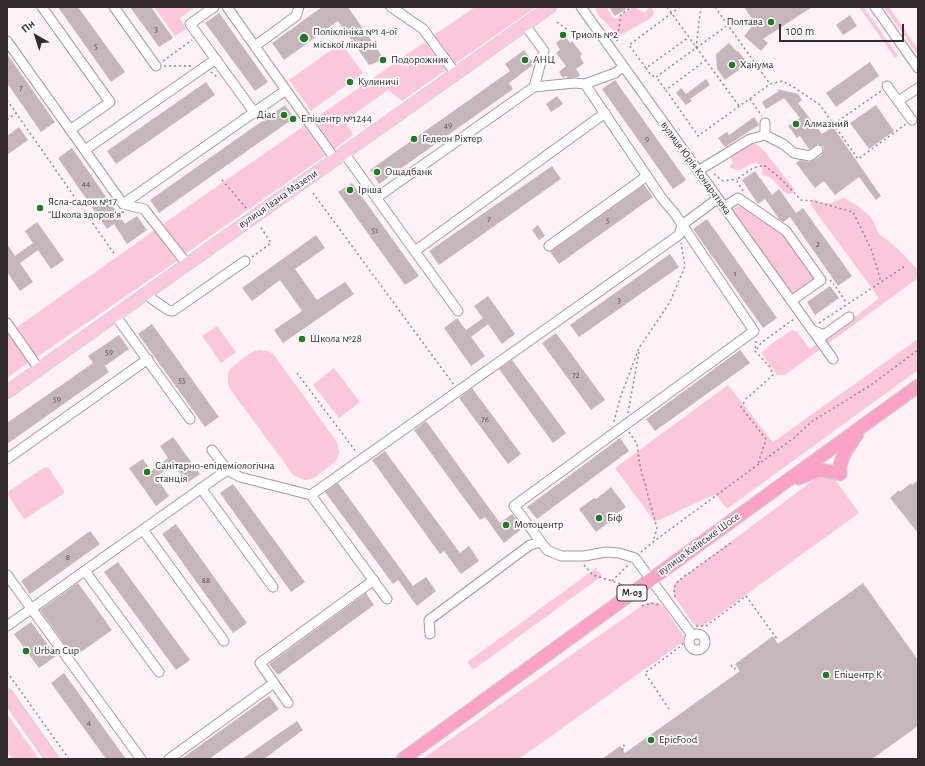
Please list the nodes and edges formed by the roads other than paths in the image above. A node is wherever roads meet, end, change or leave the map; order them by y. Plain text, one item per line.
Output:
1 (42, 7) edge
2 (114, 7) edge
3 (214, 7) edge
4 (227, 7) edge
5 (299, 7) edge
6 (392, 7) edge
7 (550, 7) edge
8 (581, 7) edge
9 (875, 7) edge
10 (525, 25) junction
11 (7, 41) edge
12 (255, 46) junction
13 (216, 59) junction
14 (156, 66) road end
15 (623, 67) junction
16 (918, 68) edge
17 (456, 74) junction
18 (585, 84) junction
19 (887, 86) road end
20 (534, 87) junction
21 (918, 88) edge
22 (286, 90) junction
23 (898, 101) junction
24 (254, 112) junction
25 (605, 113) junction
26 (912, 120) road end
27 (765, 123) road end
28 (70, 130) junction
29 (765, 135) junction
30 (85, 150) junction
31 (818, 150) dead end
32 (339, 156) junction
33 (698, 172) junction
34 (647, 176) junction
35 (376, 198) junction
36 (717, 199) junction
37 (123, 204) junction
38 (724, 207) junction
39 (682, 225) junction
40 (549, 246) dead end
41 (415, 251) junction
42 (245, 262) road end
43 (187, 264) junction
44 (145, 294) junction
45 (791, 301) junction
46 (458, 311) dead end
47 (116, 315) junction
48 (849, 317) dead end
49 (7, 323) edge
50 (811, 329) junction
51 (832, 359) dead end
52 (148, 360) junction
53 (39, 369) junction
54 (918, 386) edge
55 (7, 392) edge
56 (190, 419) dead end
57 (861, 427) junction
58 (212, 450) dead end
59 (7, 459) edge
60 (227, 470) junction
61 (202, 488) junction
62 (770, 493) junction
63 (311, 495) junction
64 (143, 530) junction
65 (541, 542) junction
66 (85, 571) junction
67 (7, 575) edge
68 (374, 580) junction
69 (650, 580) junction
70 (273, 587) dead end
71 (388, 599) dead end
72 (32, 609) junction
73 (7, 626) edge
74 (430, 634) dead end
75 (688, 638) road end
76 (224, 641) dead end
77 (159, 672) dead end
78 (274, 683) junction
79 (7, 695) edge
80 (288, 703) dead end
81 (52, 759) edge
82 (141, 759) edge
83 (169, 759) edge
84 (403, 759) edge

1 - 28 street
2 - 14 street
3 - 13 street
4 - 12 street
5 - 12 street
6 - 17 street
7 - 10 main road, вулиця Івана Мазепи
8 - 15 street, вулиця Юрія Кондратюка
9 - 16 street
10 - 17 main road, вулиця Івана Мазепи
10 - 20 street
11 - 28 street
12 - 22 street
13 - 24 street
13 - 30 street
15 - 18 street
15 - 33 street, вулиця Юрія Кондратюка
17 - 32 main road, вулиця Івана Мазепи
18 - 20 street
18 - 25 street
19 - 23 street
20 - 35 street
21 - 23 street
22 - 24 street
22 - 32 street
23 - 26 street
24 - 37 street
25 - 34 street
25 - 41 street
27 - 29 street
28 - 30 street
29 - 31 street
29 - 33 street
30 - 37 street
32 - 35 street
32 - 43 main road, вулиця Івана Мазепи
33 - 36 street, вулиця Юрія Кондратюка
34 - 39 street
34 - 40 street
35 - 41 street
36 - 38 street, вулиця Юрія Кондратюка
36 - 39 street
37 - 43 street
38 - 45 street, вулиця Юрія Кондратюка
38 - 45 street
39 - 63 street
39 - 65 street
41 - 46 street
42 - 44 street
43 - 44 main road, вулиця Івана Мазепи
44 - 47 main road, вулиця Івана Мазепи
45 - 50 street, вулиця Юрія Кондратюка
47 - 52 street
47 - 53 main road, вулиця Івана Мазепи
48 - 50 street
49 - 53 street
50 - 51 street, вулиця Юрія Кондратюка
52 - 56 street
52 - 59 street
53 - 55 main road, вулиця Івана Мазепи
54 - 57 highway, вулиця Київське Шосе / М-03
57 - 62 highway, вулиця Київське Шосе / М-03
57 - 62 highway
58 - 60 street
60 - 61 street
60 - 63 street
61 - 64 street
61 - 70 street
62 - 69 highway, вулиця Київське Шосе / М-03
63 - 68 street
64 - 66 street
64 - 76 street
65 - 69 street
65 - 74 street
66 - 72 street
66 - 77 street
67 - 72 street
68 - 71 street
68 - 78 street
69 - 75 street
69 - 84 highway, вулиця Київське Шосе / М-03
72 - 73 street
72 - 82 street
78 - 80 street
78 - 83 street
79 - 81 main road

